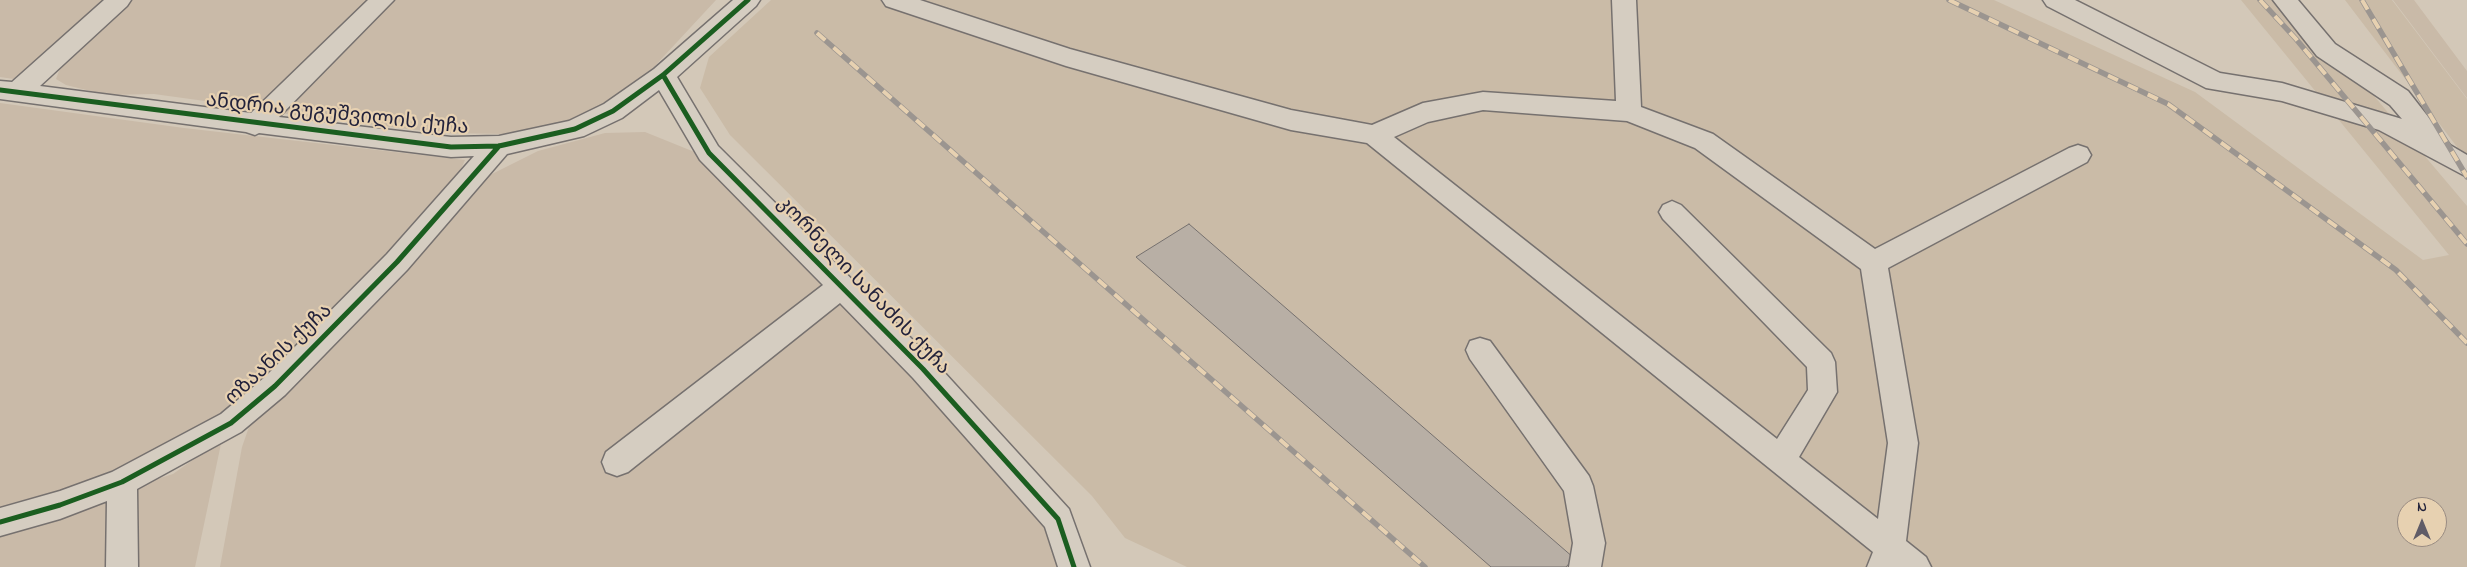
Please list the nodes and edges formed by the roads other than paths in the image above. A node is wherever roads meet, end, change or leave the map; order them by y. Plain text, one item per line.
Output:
1 (119, 0) edge
2 (382, 0) edge
3 (748, 0) edge
4 (894, 0) edge
5 (1624, 0) edge
6 (2055, 0) edge
7 (2285, 0) edge
8 (663, 75) junction
9 (8, 91) edge
10 (1629, 112) junction
11 (255, 125) junction
12 (1374, 135) junction
13 (499, 146) junction
14 (2078, 155) dead end
15 (2456, 162) edge
16 (1672, 212) dead end
17 (1874, 263) junction
18 (842, 286) junction
19 (1480, 350) dead end
20 (1781, 460) junction
21 (617, 462) dead end
22 (122, 482) junction
23 (0, 522) edge
24 (1886, 557) edge
25 (122, 567) edge
26 (1074, 567) edge
27 (1585, 567) edge
28 (1915, 567) edge

1 - 9 street
2 - 11 street
3 - 8 street, ანდრია გუგუშვილის ქუჩა
4 - 12 street
5 - 10 street
6 - 15 street
7 - 15 street
8 - 13 street, ანდრია გუგუშვილის ქუჩა
8 - 18 street, კორნელი სანაძის ქუჩა
9 - 11 street, ანდრია გუგუშვილის ქუჩა
10 - 12 street
10 - 17 street
11 - 13 street, ანდრია გუგუშვილის ქუჩა
12 - 20 street
13 - 22 street, ოზაანის ქუჩა
14 - 17 street
16 - 20 street
17 - 24 street
18 - 21 street
18 - 26 street, კორნელი სანაძის ქუჩა
19 - 27 street
20 - 24 street
22 - 23 street, ოზაანის ქუჩა
22 - 25 street
24 - 28 street

